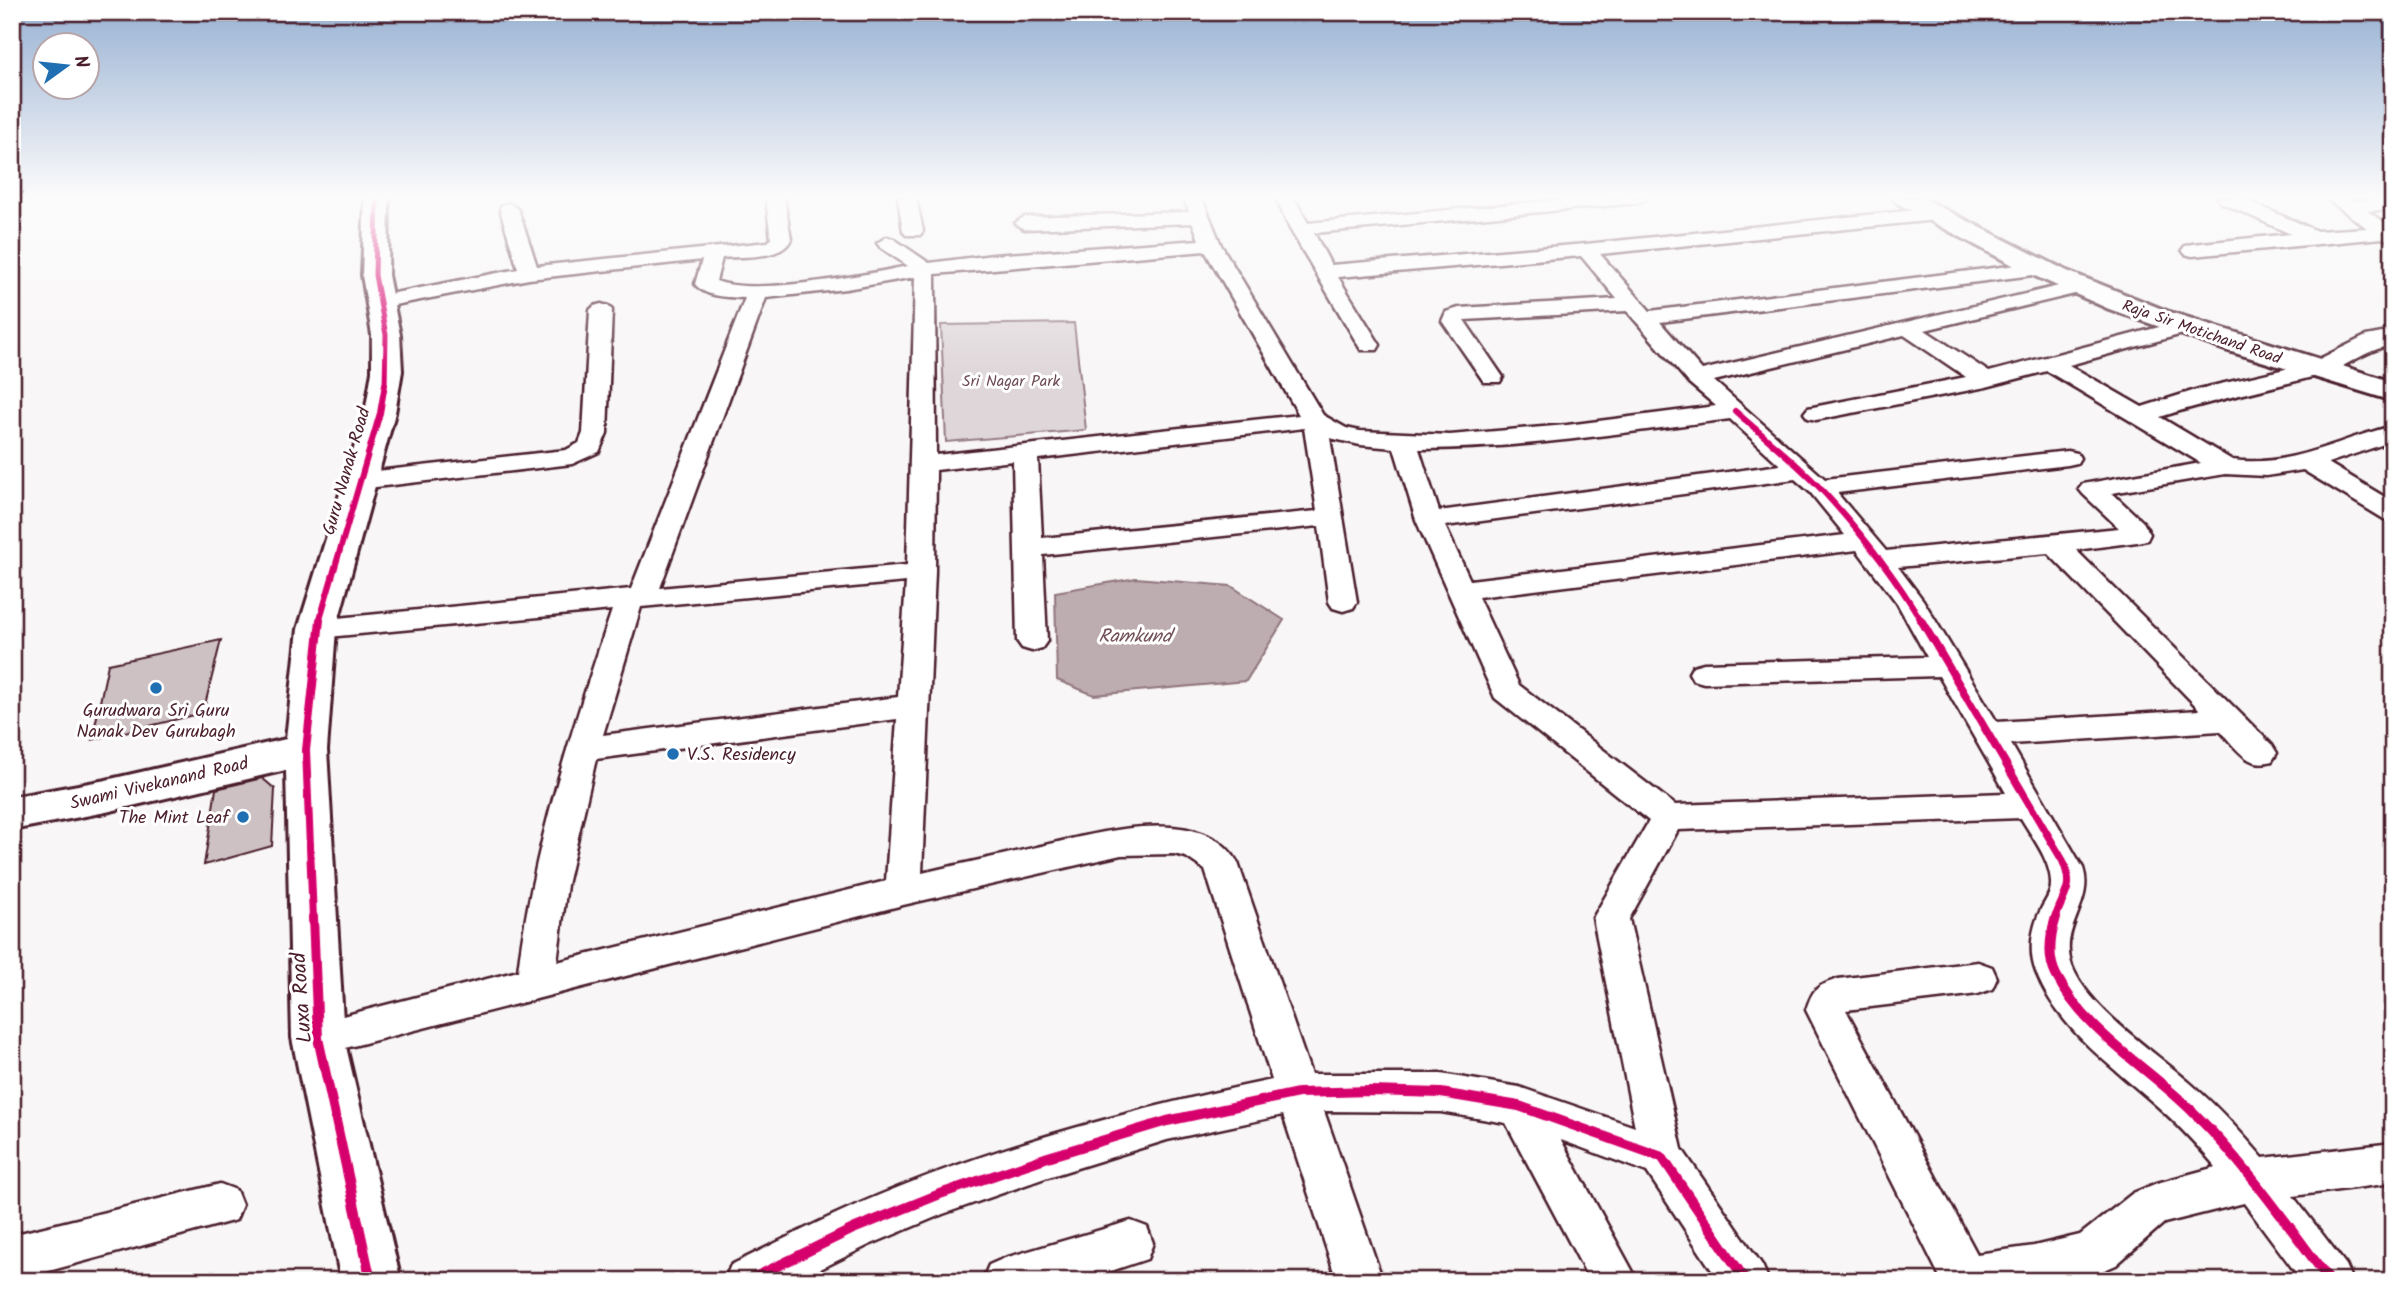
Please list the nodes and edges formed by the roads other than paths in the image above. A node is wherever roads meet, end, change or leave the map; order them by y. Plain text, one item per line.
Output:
1 (376, 258) edge
2 (524, 258) edge
3 (665, 258) edge
4 (712, 258) edge
5 (909, 258) edge
6 (1029, 258) edge
7 (1219, 258) edge
8 (1317, 258) edge
9 (1394, 258) edge
10 (1598, 258) edge
11 (2022, 258) edge
12 (2041, 268) junction
13 (925, 269) junction
14 (1325, 272) junction
15 (529, 273) junction
16 (2080, 287) junction
17 (758, 291) junction
18 (379, 302) junction
19 (601, 310) dead end
20 (1637, 311) junction
21 (2182, 327) junction
22 (1909, 329) junction
23 (2393, 338) edge
24 (1369, 345) dead end
25 (2050, 363) junction
26 (2318, 368) junction
27 (1492, 377) dead end
28 (1697, 378) junction
29 (1986, 380) junction
30 (2393, 392) edge
31 (1735, 411) junction
32 (1816, 413) dead end
33 (2140, 416) junction
34 (1314, 420) junction
35 (2393, 433) edge
36 (1404, 442) junction
37 (1025, 452) junction
38 (2068, 458) dead end
39 (2306, 461) junction
40 (924, 464) junction
41 (2225, 466) junction
42 (1810, 479) junction
43 (359, 481) junction
44 (2393, 513) edge
45 (1331, 517) junction
46 (1429, 520) junction
47 (2055, 544) junction
48 (1028, 548) junction
49 (1872, 551) junction
50 (921, 572) junction
51 (1463, 590) junction
52 (636, 598) junction
53 (1343, 602) dead end
54 (317, 629) junction
55 (1031, 641) dead end
56 (1949, 666) junction
57 (1704, 673) dead end
58 (913, 706) junction
59 (2229, 719) junction
60 (1990, 734) junction
61 (583, 749) junction
62 (306, 750) junction
63 (2261, 753) dead end
64 (2029, 805) junction
65 (12, 814) edge
66 (1668, 818) junction
67 (903, 891) junction
68 (1978, 978) dead end
69 (536, 984) junction
70 (318, 1038) junction
71 (1298, 1093) junction
72 (1519, 1106) junction
73 (1662, 1157) junction
74 (2393, 1163) edge
75 (2253, 1182) junction
76 (220, 1205) dead end
77 (1131, 1243) dead end
78 (12, 1258) edge
79 (763, 1277) edge
80 (1966, 1280) edge
81 (371, 1281) edge
82 (1005, 1281) edge
83 (1360, 1281) edge
84 (1615, 1281) edge
85 (1746, 1281) edge
86 (2330, 1281) edge

1 - 18 street, Guru Nanak Road
2 - 15 street
3 - 15 street
4 - 17 street
5 - 13 street
6 - 13 street
7 - 34 street
8 - 14 street
9 - 14 street
10 - 20 street
11 - 12 street, Raja Sir Motichand Road
12 - 16 street, Raja Sir Motichand Road
12 - 20 street
13 - 17 street
13 - 40 street
14 - 24 street
15 - 18 street
16 - 21 street, Raja Sir Motichand Road
16 - 22 street
17 - 52 street
18 - 43 street, Guru Nanak Road
19 - 43 street
20 - 27 street
20 - 28 street
21 - 25 street
21 - 26 street, Raja Sir Motichand Road
22 - 28 street
22 - 29 street
23 - 26 street
25 - 29 street
25 - 33 street
26 - 30 street, Raja Sir Motichand Road
26 - 33 street
28 - 31 street
29 - 32 street
31 - 36 street
31 - 42 street
33 - 41 street
34 - 36 street
34 - 37 street
34 - 45 street
35 - 39 street
36 - 46 street
37 - 40 street
37 - 48 street
38 - 42 street
39 - 41 street
39 - 44 street
40 - 50 street
41 - 47 street
42 - 46 street
42 - 49 street
43 - 54 street, Guru Nanak Road
45 - 48 street
45 - 53 street
46 - 51 street
47 - 49 street
47 - 59 street
48 - 55 street
49 - 51 street
49 - 56 street
50 - 52 street
50 - 58 street
51 - 66 street
52 - 54 street
52 - 61 street
54 - 62 street, Guru Nanak Road
56 - 57 street
56 - 60 street
58 - 61 street
58 - 67 street
59 - 60 street
59 - 63 street
60 - 64 street
61 - 69 street
62 - 65 street, Swami Vivekanand Road
62 - 70 street, Luxa Road
64 - 66 street
64 - 75 street
66 - 73 street
67 - 69 street
67 - 71 street
68 - 80 street
69 - 70 street
70 - 81 street, Luxa Road
71 - 72 street
71 - 79 street
71 - 83 street
72 - 73 street
72 - 84 street
73 - 85 street
74 - 75 street
75 - 80 street
75 - 86 street
76 - 78 street
77 - 82 street

